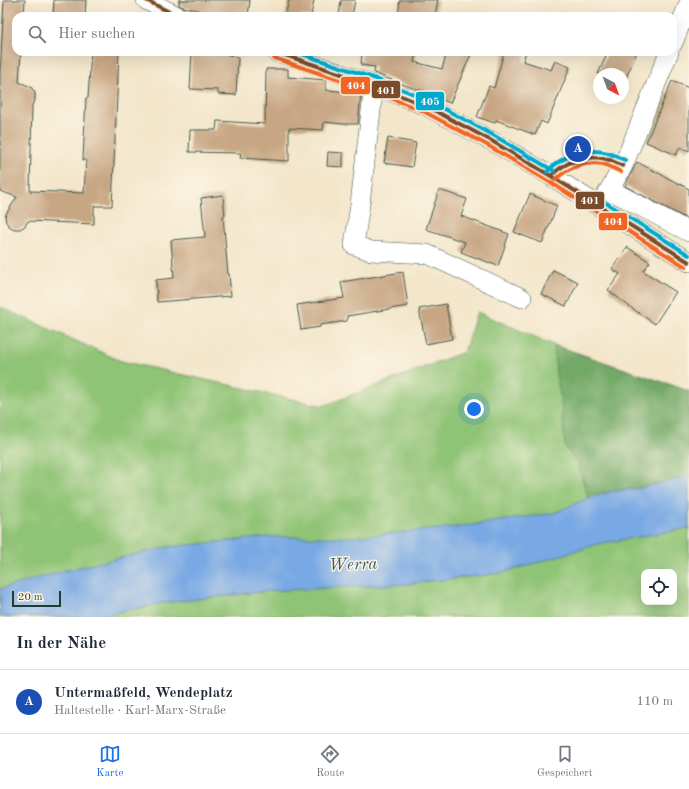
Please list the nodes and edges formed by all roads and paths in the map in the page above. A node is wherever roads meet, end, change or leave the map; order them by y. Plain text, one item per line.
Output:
1 (146, 0) edge
2 (689, 3) edge
3 (169, 12) edge
4 (677, 33) edge
5 (289, 56) edge
6 (667, 56) edge
7 (374, 85) junction
8 (610, 190) junction
9 (600, 206) junction
10 (689, 232) edge
11 (689, 262) edge
12 (522, 298) dead end

1 - 3 street
2 - 4 street
5 - 7 street
6 - 8 street
7 - 9 street
7 - 12 street
8 - 9 street
8 - 10 street
9 - 11 street

